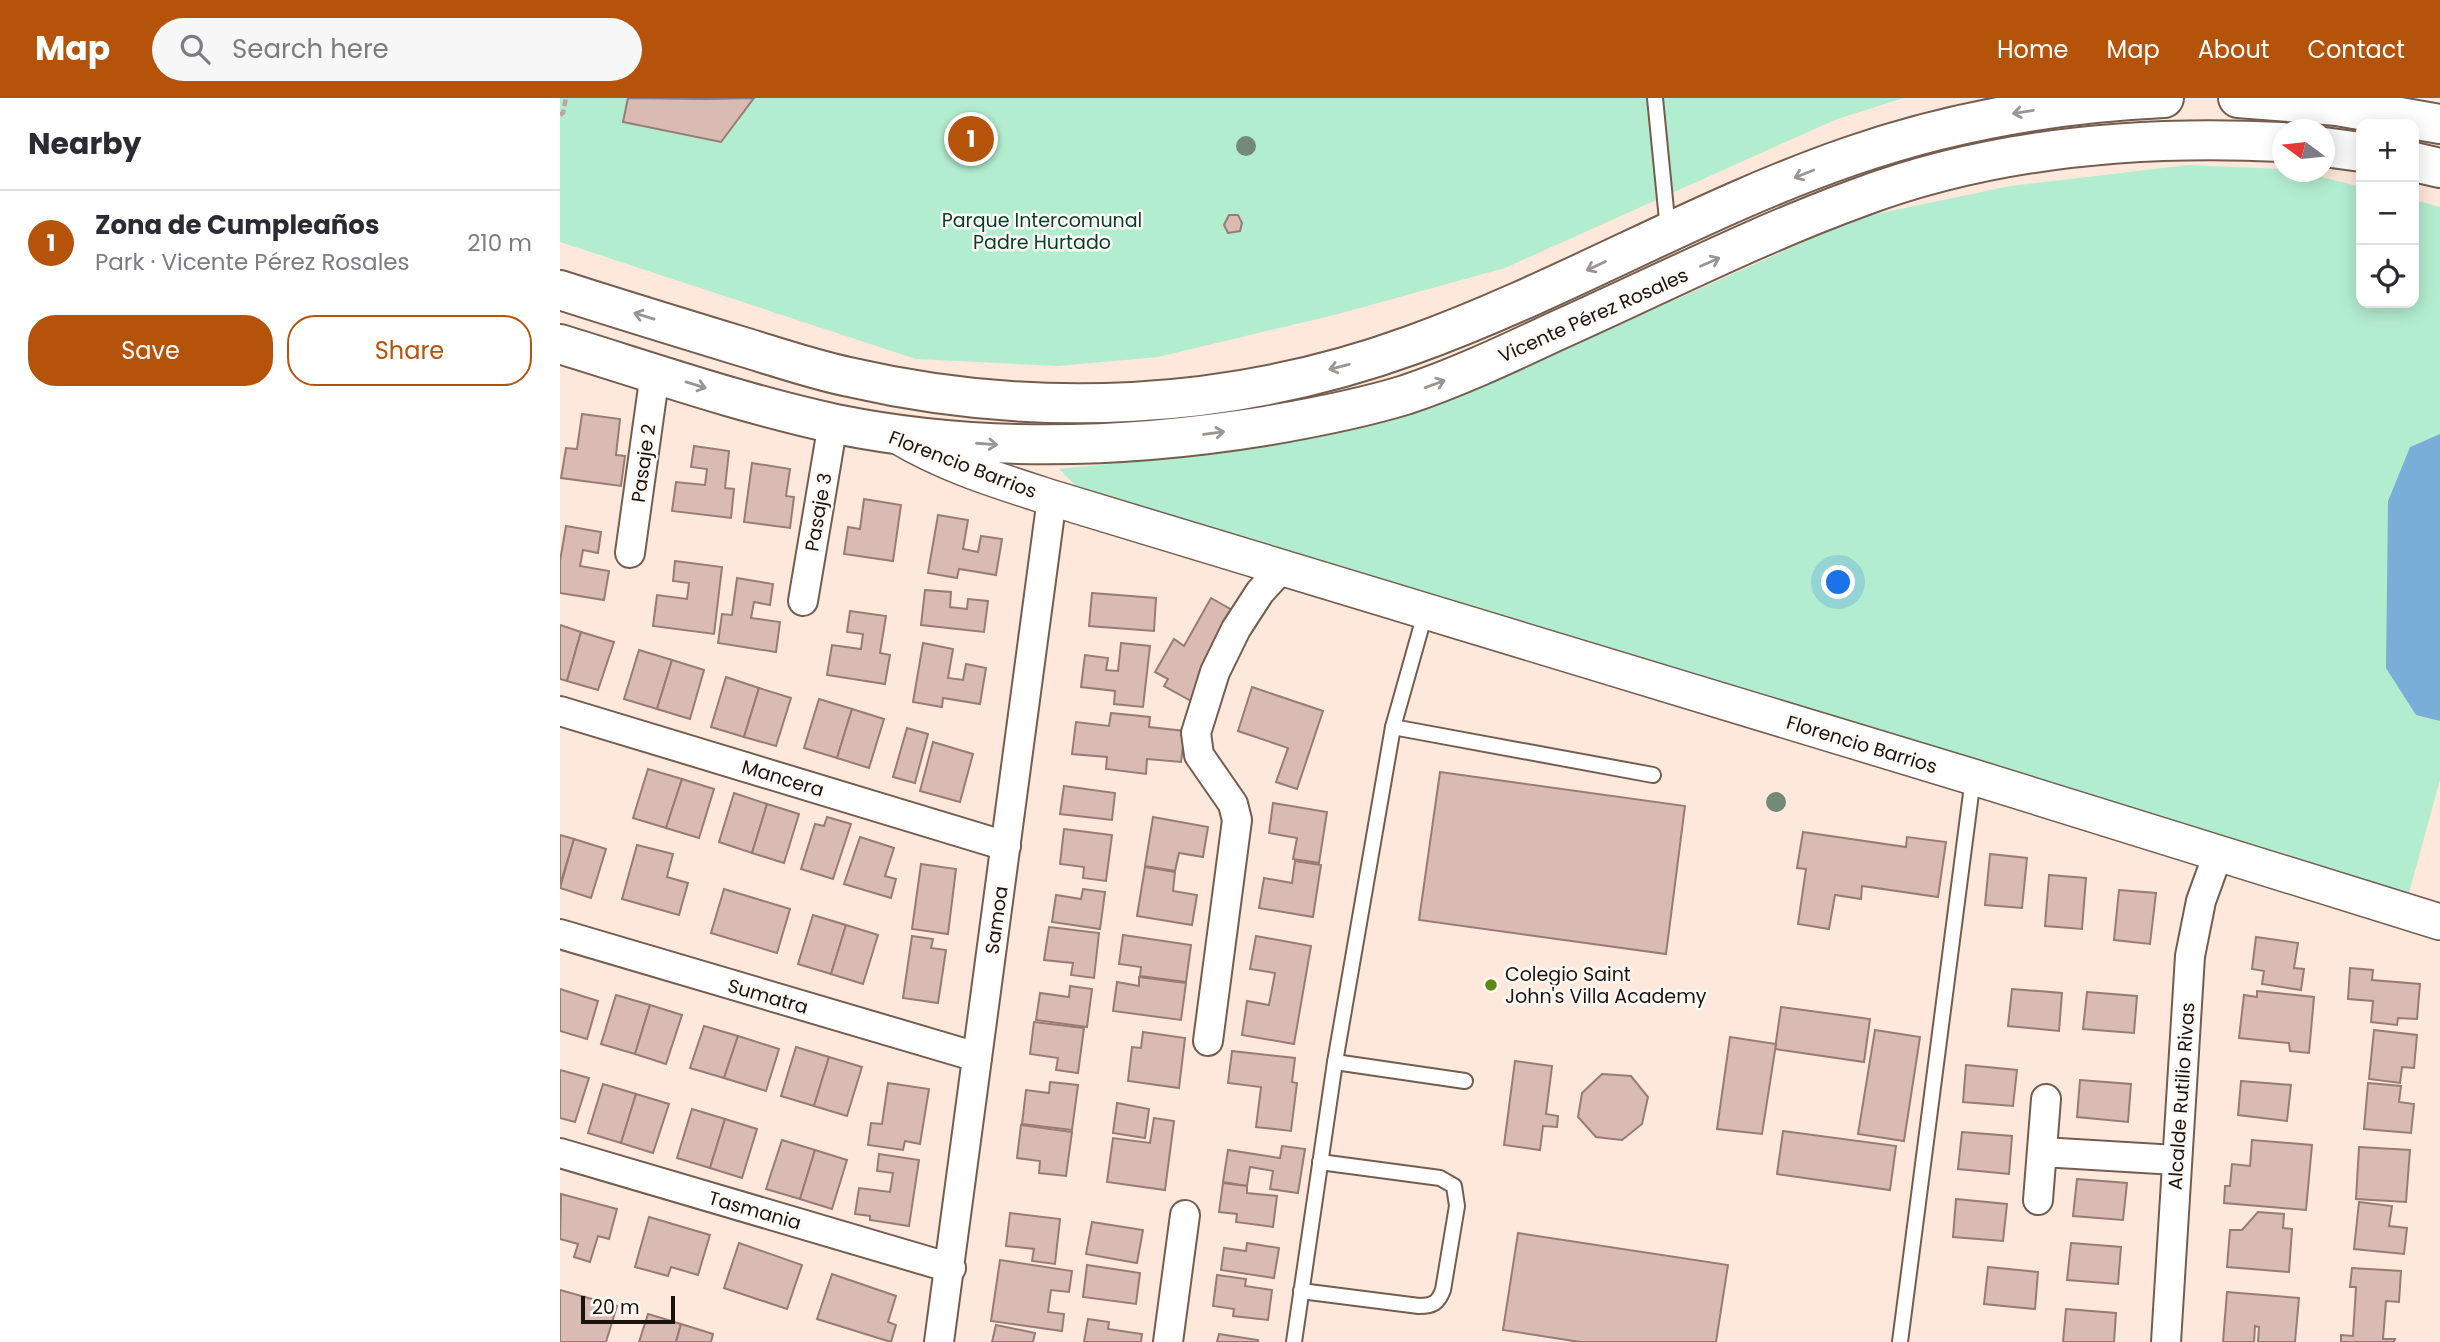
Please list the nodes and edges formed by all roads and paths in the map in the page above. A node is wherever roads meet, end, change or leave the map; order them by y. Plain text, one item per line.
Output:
1 (566, 98) edge
2 (1655, 98) edge
3 (2164, 98) edge
4 (2238, 98) edge
5 (560, 115) edge
6 (2440, 124) edge
7 (2272, 142) edge
8 (2335, 148) edge
9 (2356, 151) edge
10 (2419, 163) edge
11 (2440, 168) edge
12 (1668, 231) junction
13 (560, 290) edge
14 (560, 344) edge
15 (655, 373) junction
16 (833, 423) junction
17 (894, 435) junction
18 (1052, 498) junction
19 (630, 553) dead end
20 (1283, 567) junction
21 (803, 601) dead end
22 (1426, 610) junction
23 (560, 711) edge
24 (1393, 727) junction
25 (1653, 775) dead end
26 (1973, 778) junction
27 (1006, 846) junction
28 (2218, 853) junction
29 (2440, 922) edge
30 (560, 934) edge
31 (1208, 1041) dead end
32 (977, 1057) junction
33 (1335, 1062) junction
34 (1465, 1081) dead end
35 (2046, 1099) dead end
36 (2042, 1152) junction
37 (560, 1153) edge
38 (2176, 1160) junction
39 (1321, 1162) junction
40 (2038, 1200) dead end
41 (1185, 1215) dead end
42 (951, 1268) junction
43 (1301, 1291) junction
44 (939, 1342) edge
45 (1168, 1342) edge
46 (1294, 1342) edge
47 (1900, 1342) edge
48 (2166, 1342) edge

1 - 5 path
2 - 12 lane
3 -> 12 main road
4 - 6 main road
17 -> 7 main road, Vicente Pérez Rosales
8 - 9 main road
10 - 11 main road
12 -> 13 main road
14 - 15 main road, Florencio Barrios
15 -> 16 main road, Florencio Barrios
15 - 19 street, Pasaje 2
16 - 17 main road, Florencio Barrios
16 - 21 street, Pasaje 3
17 - 18 street, Florencio Barrios
18 - 20 street, Florencio Barrios
18 - 27 street, Samoa
20 - 22 street, Florencio Barrios
20 - 31 street
22 - 24 lane
22 - 26 street, Florencio Barrios
23 - 27 street, Mancera
24 - 25 lane
24 - 33 lane
26 - 28 street, Florencio Barrios
26 - 47 lane
27 - 32 street, Samoa
28 - 29 street, Florencio Barrios
28 - 38 street, Alcalde Rutilio Rivas
30 - 32 street, Sumatra
32 - 42 street, Samoa
33 - 34 lane
33 - 39 lane
35 - 36 street
36 - 38 street
36 - 40 street
37 - 42 street, Tasmania
38 - 48 street, Alcalde Rutilio Rivas
39 - 43 lane
39 - 43 lane
41 - 45 street
42 - 44 street, Samoa
43 - 46 lane

